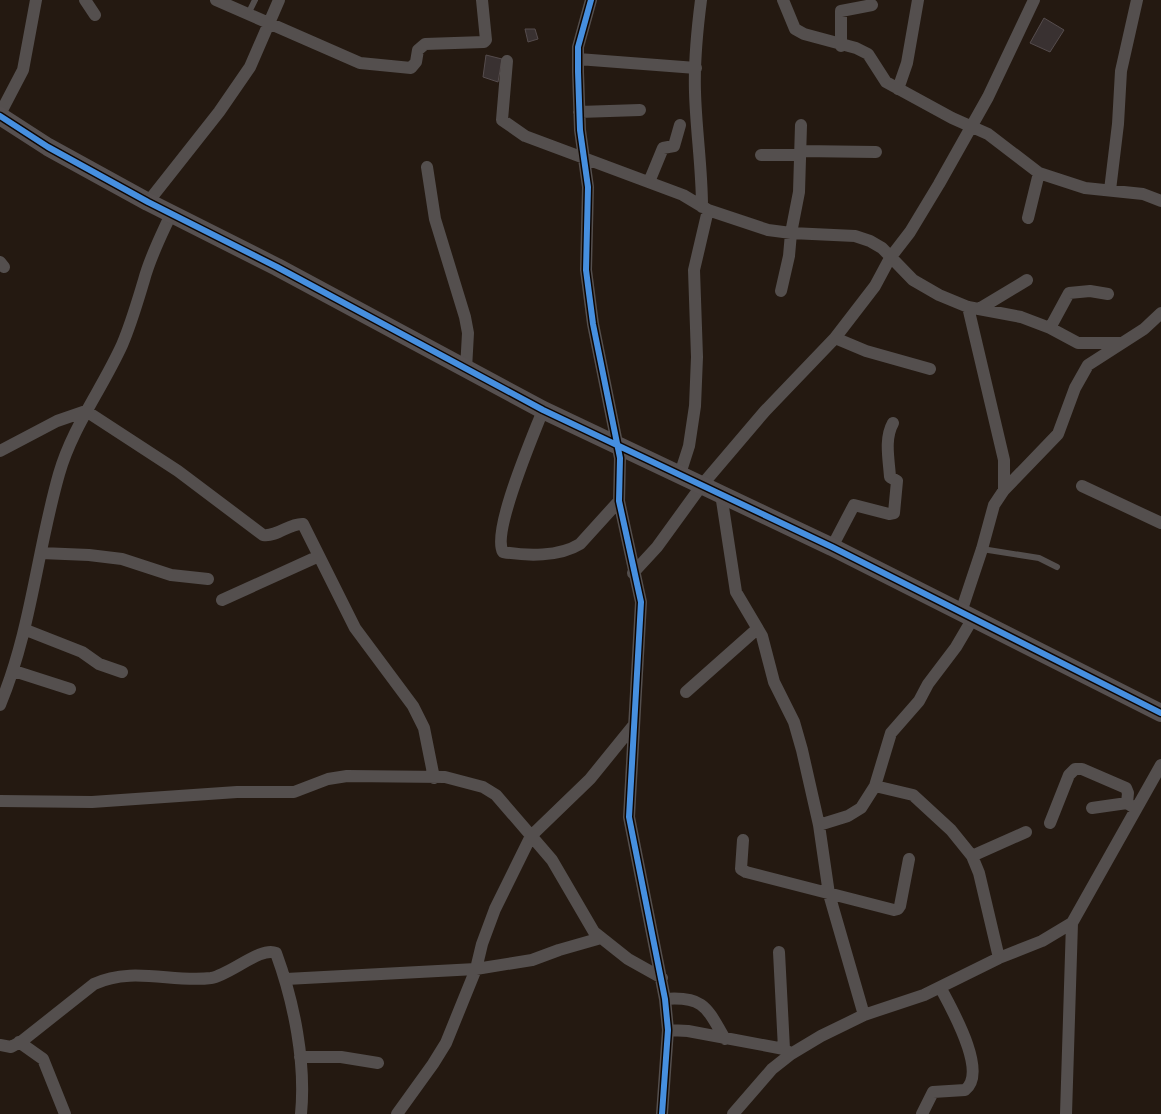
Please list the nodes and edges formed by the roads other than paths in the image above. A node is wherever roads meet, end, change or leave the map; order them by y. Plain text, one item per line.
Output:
1 (36, 0) edge
2 (85, 0) edge
3 (216, 0) edge
4 (255, 0) edge
5 (279, 0) edge
6 (482, 0) edge
7 (591, 0) edge
8 (701, 0) edge
9 (783, 0) edge
10 (918, 0) edge
11 (1034, 0) edge
12 (1137, 0) edge
13 (872, 5) dead end
14 (248, 14) junction
15 (95, 15) dead end
16 (270, 23) junction
17 (841, 46) junction
18 (578, 59) junction
19 (507, 61) dead end
20 (696, 68) junction
21 (898, 90) junction
22 (640, 110) dead end
23 (579, 112) junction
24 (0, 115) edge
25 (680, 124) dead end
26 (801, 125) dead end
27 (971, 126) junction
28 (876, 152) dead end
29 (800, 153) junction
30 (761, 155) dead end
31 (586, 161) junction
32 (427, 167) dead end
33 (1039, 173) junction
34 (649, 182) junction
35 (1110, 190) junction
36 (1161, 201) edge
37 (148, 202) junction
38 (705, 208) junction
39 (171, 214) junction
40 (1028, 218) dead end
41 (791, 233) junction
42 (890, 258) junction
43 (1027, 280) dead end
44 (781, 291) dead end
45 (1108, 294) dead end
46 (973, 308) junction
47 (1161, 313) edge
48 (1050, 328) junction
49 (836, 338) junction
50 (1120, 343) junction
51 (466, 369) junction
52 (930, 369) dead end
53 (543, 410) junction
54 (86, 412) junction
55 (893, 423) dead end
56 (616, 445) junction
57 (0, 451) edge
58 (680, 474) junction
59 (702, 485) junction
60 (1082, 486) dead end
61 (1004, 490) junction
62 (721, 494) junction
63 (619, 502) junction
64 (1161, 523) edge
65 (832, 547) junction
66 (982, 549) junction
67 (41, 553) junction
68 (319, 556) junction
69 (1057, 567) dead end
70 (633, 573) junction
71 (208, 579) dead end
72 (222, 600) dead end
73 (967, 615) junction
74 (757, 629) junction
75 (26, 630) junction
76 (14, 671) junction
77 (122, 672) dead end
78 (70, 689) dead end
79 (686, 692) dead end
80 (0, 705) edge
81 (1161, 713) edge
82 (633, 726) junction
83 (1161, 765) edge
84 (434, 778) junction
85 (875, 786) junction
86 (0, 801) edge
87 (1132, 806) junction
88 (1092, 808) dead end
89 (1050, 823) dead end
90 (819, 825) junction
91 (1026, 832) dead end
92 (531, 836) junction
93 (743, 840) dead end
94 (972, 856) junction
95 (909, 859) dead end
96 (829, 894) junction
97 (1072, 923) junction
98 (601, 938) junction
99 (779, 952) dead end
100 (999, 958) junction
101 (476, 969) junction
102 (662, 978) junction
103 (286, 979) junction
104 (940, 987) junction
105 (665, 999) junction
106 (864, 1015) junction
107 (668, 1030) junction
108 (724, 1039) junction
109 (19, 1042) junction
110 (0, 1045) edge
111 (787, 1052) junction
112 (300, 1056) junction
113 (378, 1063) dead end
114 (65, 1114) edge
115 (301, 1114) edge
116 (396, 1114) edge
117 (662, 1114) edge
118 (732, 1114) edge
119 (922, 1114) edge
120 (1066, 1114) edge

1 - 24 street
2 - 15 street
3 - 14 street
4 - 14 lane
5 - 16 street
6 - 16 street
7 - 18 street
8 - 20 street
9 - 17 street
10 - 21 street
11 - 27 street
12 - 35 street
13 - 17 street
14 - 16 street
16 - 37 street
17 - 21 street
18 - 20 street
18 - 23 street
19 - 31 street
20 - 38 street
21 - 27 street
22 - 23 street
23 - 31 street
24 - 37 street
25 - 34 street
26 - 29 street
27 - 33 street
27 - 42 street
28 - 29 street
29 - 30 street
29 - 41 street
31 - 34 street
31 - 56 street
32 - 51 street
33 - 35 street
33 - 40 street
34 - 38 street
35 - 36 street
37 - 39 street
38 - 41 street
38 - 58 street
39 - 51 street
39 - 54 street
41 - 42 street
41 - 44 street
42 - 46 street
42 - 49 street
43 - 46 street
45 - 48 street
46 - 48 street
46 - 61 street
47 - 50 street
48 - 50 street
49 - 52 street
49 - 59 street
50 - 61 street
51 - 53 street
53 - 56 street
53 - 63 street
54 - 57 street
54 - 67 street
54 - 68 street
55 - 65 street
56 - 58 street
56 - 63 street
58 - 59 street
59 - 62 street
59 - 70 street
60 - 64 street
61 - 66 street
62 - 65 street
62 - 74 street
63 - 70 street
65 - 73 street
66 - 69 lane
66 - 73 street
67 - 71 street
67 - 75 street
68 - 72 street
68 - 84 street
70 - 82 street
73 - 81 street
73 - 85 street
74 - 79 street
74 - 90 street
75 - 76 street
75 - 77 street
76 - 78 street
76 - 80 street
82 - 92 street
82 - 102 street
83 - 87 street
84 - 86 street
84 - 92 street
85 - 90 street
85 - 94 street
87 - 88 street
87 - 89 street
87 - 97 street
90 - 96 street
91 - 94 street
92 - 98 street
92 - 101 street
93 - 96 street
94 - 100 street
95 - 96 street
96 - 106 street
97 - 100 street
97 - 120 street
98 - 101 street
98 - 102 street
99 - 111 street
100 - 104 street
101 - 103 street
101 - 116 street
102 - 105 street
103 - 109 street
103 - 112 street
104 - 106 street
104 - 119 street
105 - 107 street
105 - 108 street
106 - 111 street
107 - 108 street
107 - 117 street
108 - 111 street
109 - 110 street
109 - 114 street
111 - 118 street
112 - 113 street
112 - 115 street

